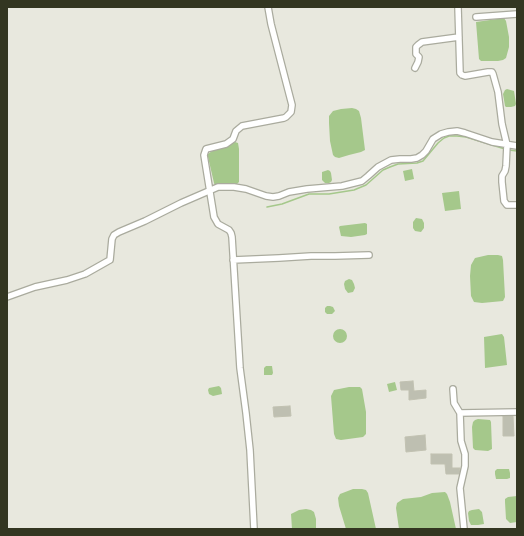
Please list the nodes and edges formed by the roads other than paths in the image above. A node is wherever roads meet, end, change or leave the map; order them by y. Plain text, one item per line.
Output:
1 (268, 7) edge
2 (458, 7) edge
3 (517, 14) edge
4 (476, 17) dead end
5 (459, 37) junction
6 (415, 68) dead end
7 (507, 145) junction
8 (517, 146) edge
9 (210, 190) junction
10 (517, 205) edge
11 (369, 255) dead end
12 (233, 260) junction
13 (7, 297) edge
14 (453, 389) dead end
15 (517, 412) edge
16 (460, 413) junction
17 (254, 529) edge
18 (464, 529) edge

1 - 9 street
2 - 5 street
3 - 4 street
5 - 6 street
5 - 7 street
7 - 8 street
7 - 9 street
7 - 10 street
9 - 12 street
9 - 13 street
11 - 12 street
12 - 17 street
14 - 16 street
15 - 16 street
16 - 18 street

